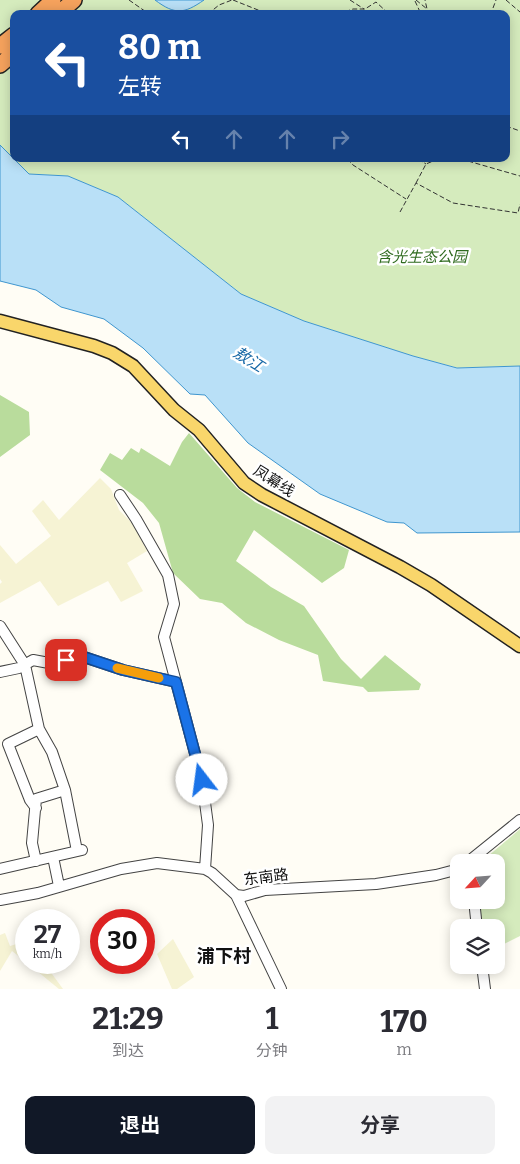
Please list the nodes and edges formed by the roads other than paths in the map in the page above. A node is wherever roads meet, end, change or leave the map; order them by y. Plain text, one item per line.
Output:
1 (53, 0) edge
2 (74, 0) edge
3 (42, 10) edge
4 (63, 10) edge
5 (10, 37) edge
6 (0, 46) edge
7 (10, 56) edge
8 (0, 64) edge
9 (0, 321) edge
10 (120, 495) dead end
11 (0, 626) edge
12 (520, 646) edge
13 (25, 665) junction
14 (0, 672) edge
15 (176, 682) junction
16 (39, 729) junction
17 (65, 790) junction
18 (36, 808) junction
19 (520, 820) edge
20 (479, 854) edge
21 (53, 858) junction
22 (36, 861) junction
23 (0, 869) edge
24 (205, 869) junction
25 (450, 872) edge
26 (59, 886) junction
27 (236, 895) junction
28 (0, 900) edge
29 (483, 974) edge
30 (282, 989) edge
31 (485, 989) edge

1 - 3 highway
2 - 4 highway
5 - 6 highway
7 - 8 highway
9 - 12 main road, 凤幕线
10 - 15 street
11 - 13 street
13 - 14 street
13 - 15 street
13 - 16 street
15 - 24 street
16 - 17 street
16 - 18 street
17 - 18 street
17 - 21 street
18 - 22 street
19 - 20 street
21 - 22 street
21 - 26 street
22 - 23 street
24 - 26 street, 东南路
24 - 27 street, 东南路
25 - 27 street, 东南路
26 - 28 street, 东南路
27 - 30 street
29 - 31 street

